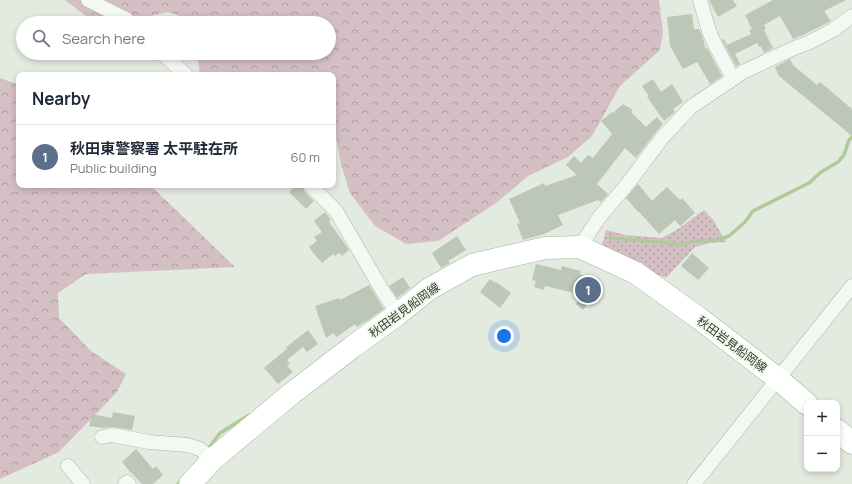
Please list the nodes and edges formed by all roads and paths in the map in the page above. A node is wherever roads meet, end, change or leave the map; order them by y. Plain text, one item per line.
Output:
1 (88, 0) edge
2 (700, 0) edge
3 (120, 16) edge
4 (852, 16) edge
5 (170, 60) edge
6 (183, 72) edge
7 (733, 78) junction
8 (313, 188) edge
9 (580, 247) junction
10 (852, 286) edge
11 (398, 314) junction
12 (777, 378) junction
13 (804, 401) edge
14 (840, 433) edge
15 (102, 437) dead end
16 (852, 444) edge
17 (213, 460) junction
18 (68, 466) dead end
19 (83, 484) edge
20 (125, 484) edge
21 (129, 484) edge
22 (190, 484) edge
23 (694, 484) edge

1 - 3 street
2 - 7 street
4 - 7 street
5 - 6 street
7 - 9 street
8 - 11 street
9 - 11 main road, 秋田岩見船岡線
9 - 12 main road, 秋田岩見船岡線
10 - 12 street
11 - 17 main road, 秋田岩見船岡線
12 - 13 main road, 秋田岩見船岡線
12 - 23 street
14 - 16 main road
15 - 17 street
17 - 22 main road, 秋田岩見船岡線
18 - 19 street
20 - 21 street

